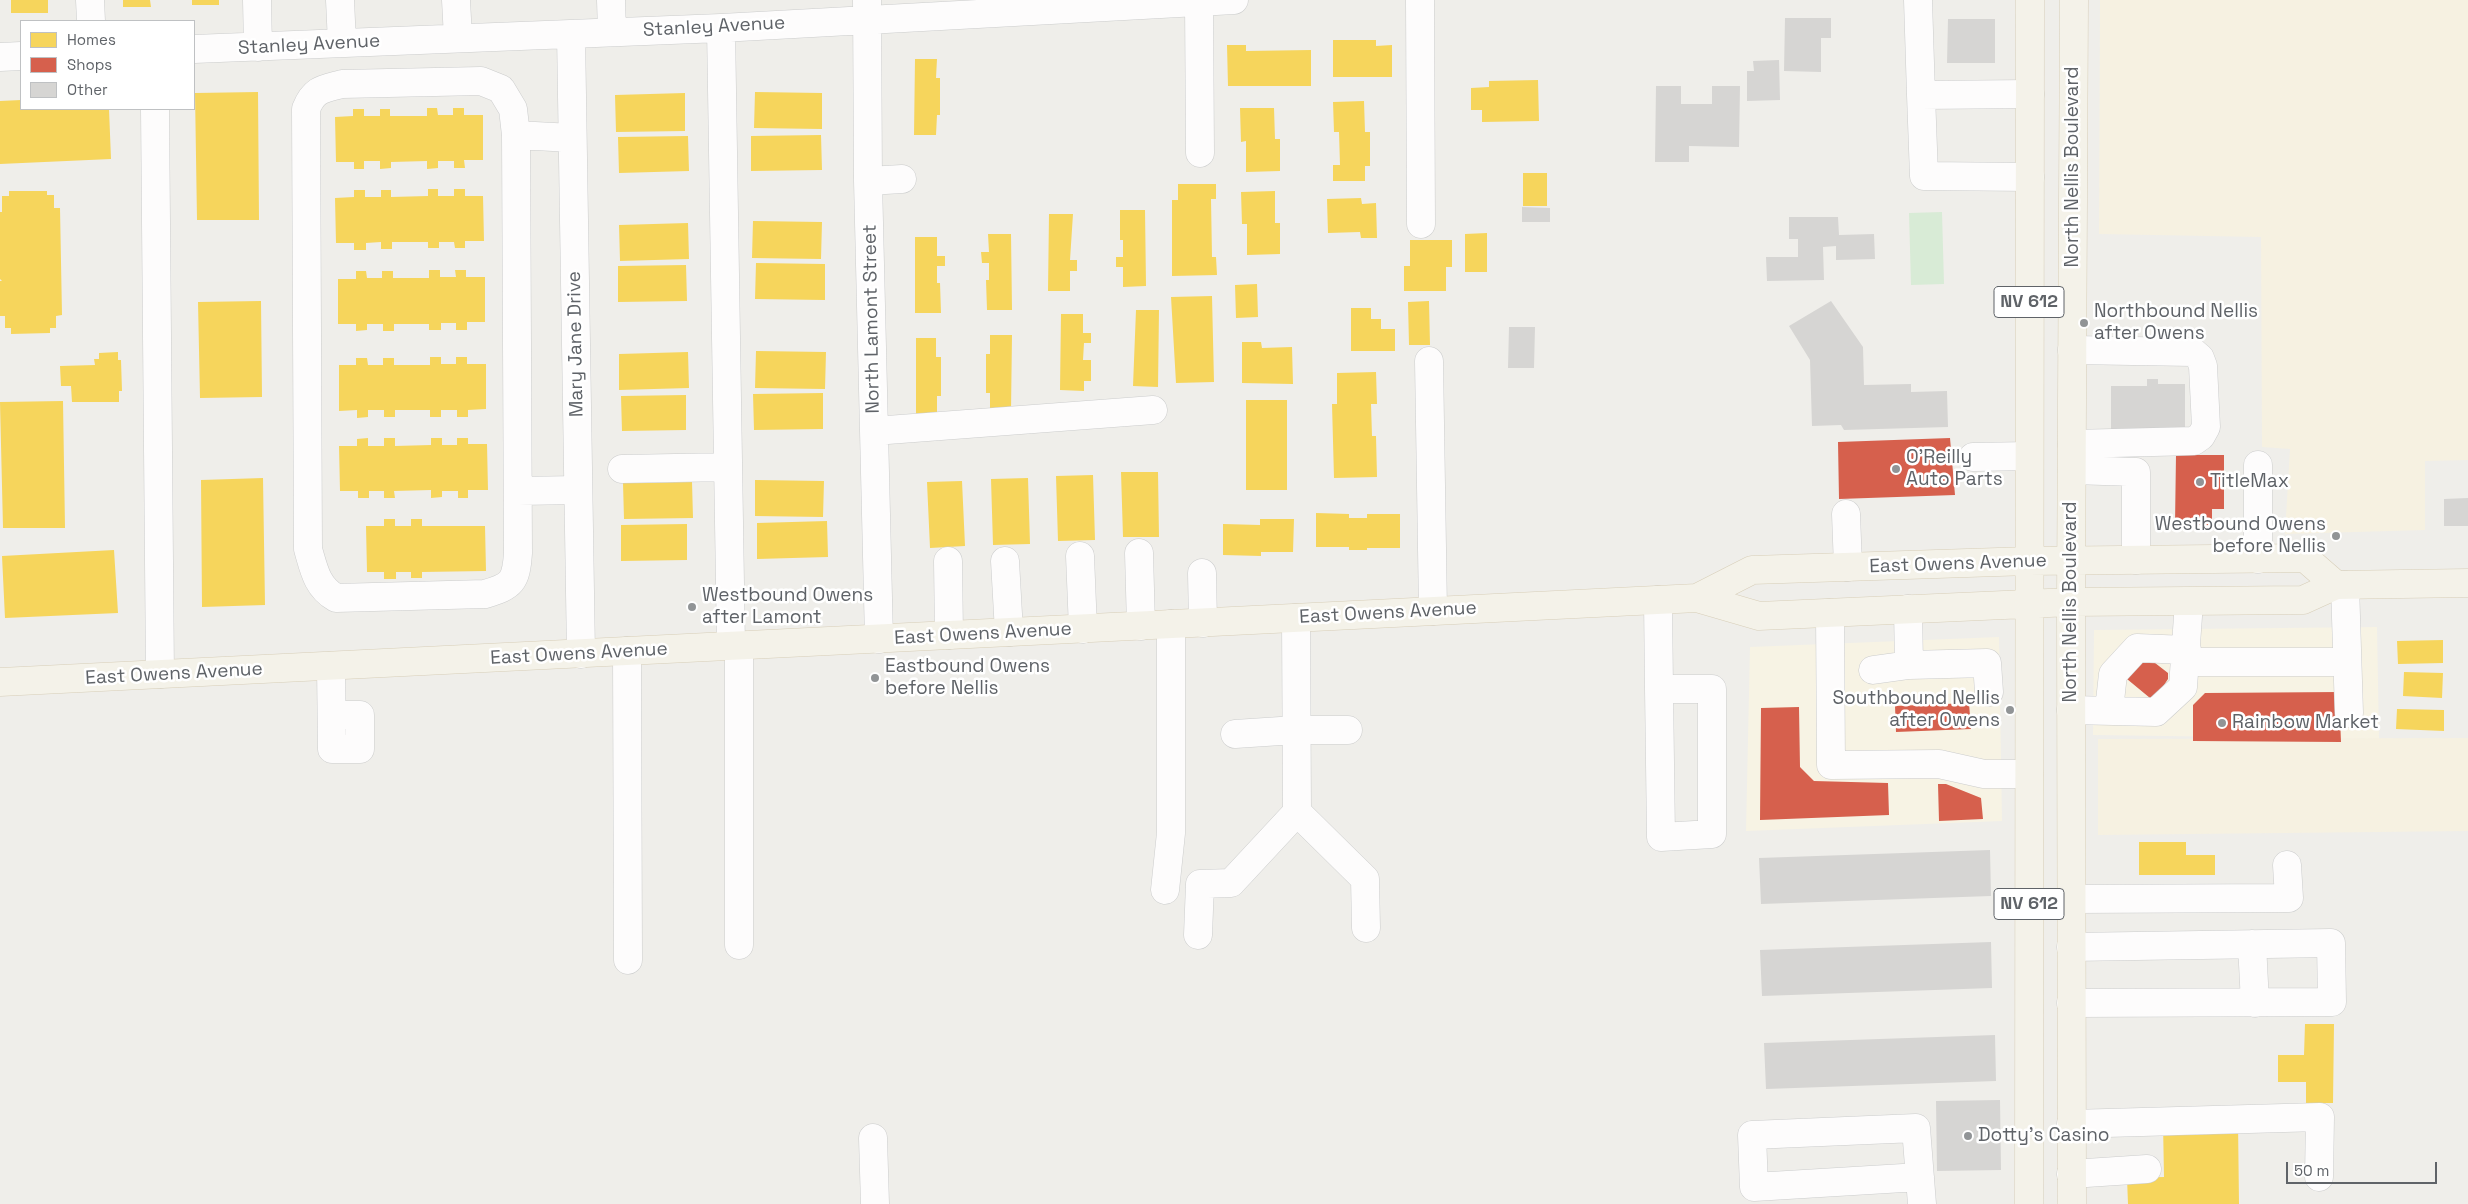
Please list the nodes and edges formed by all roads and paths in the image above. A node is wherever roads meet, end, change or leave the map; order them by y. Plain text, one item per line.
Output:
1 (90, 0) edge
2 (257, 0) edge
3 (340, 0) edge
4 (456, 0) edge
5 (611, 0) edge
6 (1234, 0) edge
7 (1420, 0) edge
8 (1918, 0) edge
9 (2030, 0) edge
10 (2074, 0) edge
11 (1200, 2) junction
12 (867, 9) edge
13 (91, 20) edge
14 (722, 28) junction
15 (612, 32) junction
16 (571, 34) junction
17 (458, 38) junction
18 (342, 43) junction
19 (258, 47) junction
20 (195, 50) edge
21 (20, 56) edge
22 (0, 57) edge
23 (2030, 94) junction
24 (1922, 95) junction
25 (155, 110) edge
26 (516, 135) junction
27 (572, 138) junction
28 (1200, 153) dead end
29 (2030, 177) junction
30 (902, 179) dead end
31 (868, 181) junction
32 (1421, 224) dead end
33 (2072, 350) junction
34 (1429, 361) dead end
35 (1153, 410) dead end
36 (874, 431) junction
37 (2029, 456) junction
38 (1973, 457) dead end
39 (2072, 457) junction
40 (2258, 465) dead end
41 (728, 467) junction
42 (622, 469) dead end
43 (578, 490) junction
44 (518, 492) junction
45 (1846, 514) dead end
46 (1139, 553) dead end
47 (1080, 556) dead end
48 (2258, 559) junction
49 (2071, 560) junction
50 (2136, 560) junction
51 (948, 561) dead end
52 (1005, 561) dead end
53 (2029, 561) junction
54 (1848, 567) junction
55 (1202, 573) dead end
56 (2468, 583) edge
57 (2340, 585) junction
58 (1697, 598) junction
59 (1658, 600) junction
60 (2071, 602) junction
61 (2190, 602) junction
62 (2029, 604) junction
63 (1908, 609) junction
64 (1433, 611) junction
65 (1830, 612) junction
66 (1296, 618) junction
67 (1203, 623) junction
68 (1171, 624) junction
69 (1141, 626) junction
70 (1083, 629) junction
71 (1009, 632) junction
72 (949, 635) junction
73 (879, 639) junction
74 (735, 646) junction
75 (627, 651) junction
76 (581, 654) junction
77 (2186, 656) junction
78 (2347, 662) junction
79 (1909, 665) junction
80 (331, 666) junction
81 (1873, 670) dead end
82 (160, 674) junction
83 (0, 682) edge
84 (1659, 689) junction
85 (1989, 692) dead end
86 (2071, 710) junction
87 (2109, 710) junction
88 (2349, 713) dead end
89 (332, 716) dead end
90 (1296, 730) junction
91 (1348, 730) dead end
92 (1236, 734) dead end
93 (2029, 774) junction
94 (1297, 812) junction
95 (2287, 865) dead end
96 (1165, 890) dead end
97 (2071, 899) junction
98 (1366, 928) dead end
99 (1198, 935) dead end
100 (739, 944) dead end
101 (2252, 944) junction
102 (2071, 946) junction
103 (628, 960) dead end
104 (2071, 1003) junction
105 (2255, 1003) junction
106 (2071, 1124) junction
107 (873, 1138) dead end
108 (2147, 1168) dead end
109 (2071, 1174) junction
110 (1920, 1177) junction
111 (2319, 1177) dead end
112 (1754, 1195) edge
113 (875, 1204) edge
114 (1922, 1204) edge
115 (2029, 1204) edge
116 (2072, 1204) edge

1 - 13 street
2 - 19 street
3 - 18 street
4 - 17 street
5 - 15 street
6 - 11 street, Stanley Avenue
7 - 32 street
8 - 24 street
9 - 23 main road, NV 612
10 - 33 main road, North Nellis Boulevard / NV 612
11 - 12 street, Stanley Avenue
11 - 28 street
12 - 14 street, Stanley Avenue
12 - 31 street, North Lamont Street
14 - 15 street, Stanley Avenue
14 - 41 street
15 - 16 street, Stanley Avenue
16 - 17 street, Stanley Avenue
16 - 27 street, Mary Jane Drive
17 - 18 street, Stanley Avenue
18 - 19 street, Stanley Avenue
19 - 20 street, Stanley Avenue
21 - 22 street
23 - 24 street
23 - 29 main road, NV 612
24 - 29 street
25 - 82 street
26 - 27 street
26 - 44 street
26 - 44 street
27 - 43 street, Mary Jane Drive
29 - 37 main road, NV 612
30 - 31 street
31 - 36 street, North Lamont Street
33 - 39 main road, North Nellis Boulevard / NV 612
33 - 39 street
34 - 64 street
35 - 36 street
36 - 73 street, North Lamont Street
37 - 38 street
37 - 53 main road, NV 612
39 - 49 main road, North Nellis Boulevard / NV 612
39 - 50 street
40 - 48 street
41 - 42 street
41 - 74 street
43 - 44 street
43 - 76 street, Mary Jane Drive
45 - 54 street
46 - 69 street
47 - 70 street
48 - 50 main road, East Owens Avenue
48 - 57 main road, East Owens Avenue
49 - 50 main road, East Owens Avenue
49 - 53 main road, East Owens Avenue
49 - 60 main road, North Nellis Boulevard / NV 612
51 - 72 street
52 - 71 street
53 - 54 main road, East Owens Avenue
53 - 62 main road, NV 612
54 - 58 main road, East Owens Avenue
55 - 67 street
56 - 57 main road, East Owens Avenue
57 - 61 main road, East Owens Avenue
57 - 78 street
58 - 59 main road, East Owens Avenue
58 - 65 main road, East Owens Avenue
59 - 64 main road, East Owens Avenue
59 - 84 street
60 - 61 main road, East Owens Avenue
60 - 62 main road, East Owens Avenue
60 - 86 main road, North Nellis Boulevard / NV 612
61 - 77 street
62 - 63 main road, East Owens Avenue
62 - 93 main road, NV 612
63 - 65 main road, East Owens Avenue
63 - 79 street
64 - 66 main road, East Owens Avenue
65 - 93 street
66 - 67 main road, East Owens Avenue
66 - 90 street
67 - 68 main road, East Owens Avenue
68 - 69 main road, East Owens Avenue
68 - 96 street
69 - 70 main road, East Owens Avenue
70 - 71 main road, East Owens Avenue
71 - 72 main road, East Owens Avenue
72 - 73 main road, East Owens Avenue
73 - 74 main road, East Owens Avenue
74 - 75 main road, East Owens Avenue
74 - 100 street
75 - 76 main road, East Owens Avenue
75 - 103 street
76 - 80 main road, East Owens Avenue
77 - 78 street
77 - 87 street
77 - 87 street
78 - 88 street
79 - 81 street
79 - 85 street
80 - 82 main road, East Owens Avenue
80 - 89 street
82 - 83 main road, East Owens Avenue
84 - 84 street
86 - 87 street
86 - 97 main road, North Nellis Boulevard / NV 612
90 - 91 street
90 - 92 street
90 - 94 street
93 - 115 main road, NV 612
94 - 98 street
94 - 99 street
95 - 97 street
97 - 102 main road, North Nellis Boulevard / NV 612
101 - 102 street
101 - 105 street
101 - 105 street
102 - 104 main road, North Nellis Boulevard / NV 612
104 - 105 street
104 - 106 main road, North Nellis Boulevard / NV 612
106 - 109 main road, North Nellis Boulevard / NV 612
106 - 111 street
107 - 113 street
108 - 109 street
109 - 116 main road, North Nellis Boulevard / NV 612
110 - 112 street
110 - 112 street
110 - 114 street

